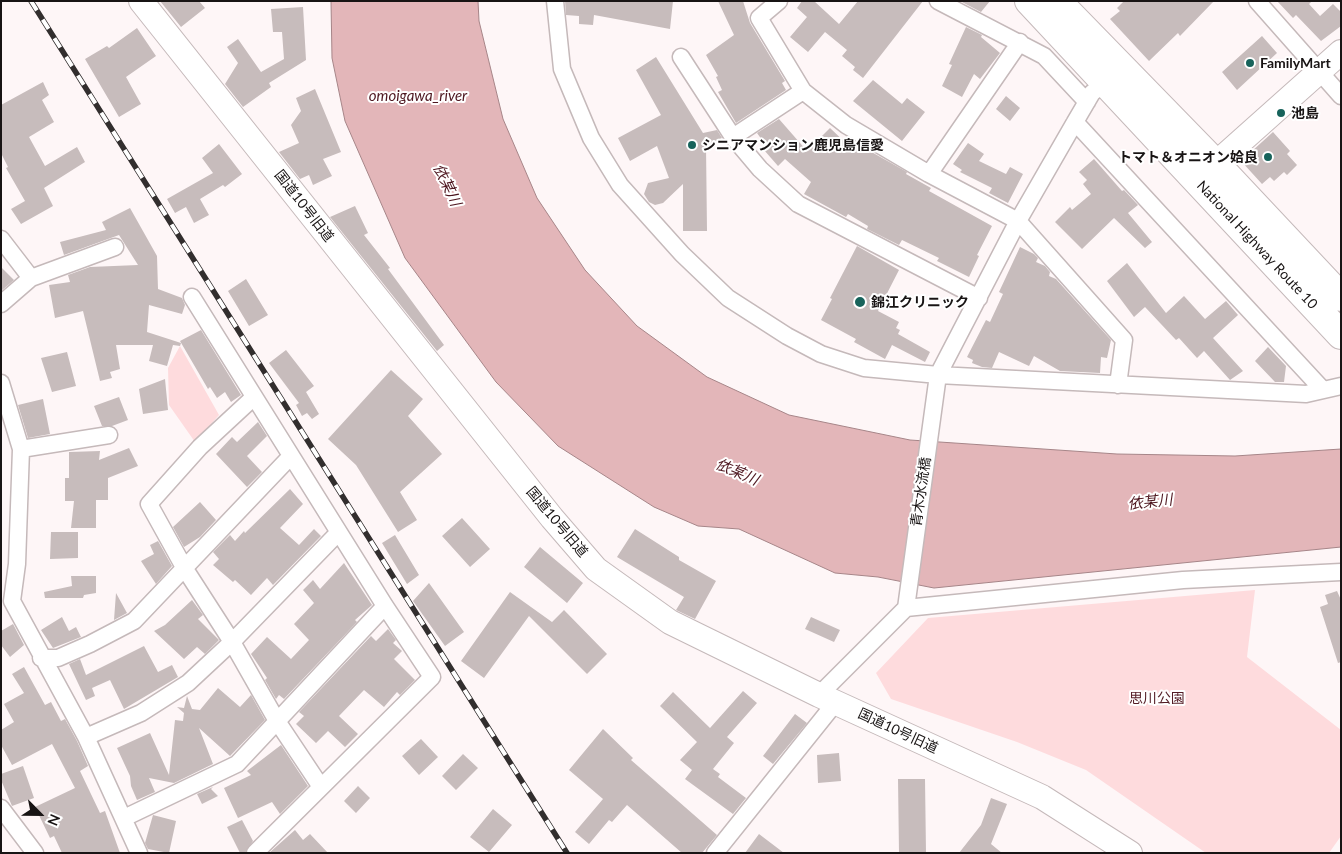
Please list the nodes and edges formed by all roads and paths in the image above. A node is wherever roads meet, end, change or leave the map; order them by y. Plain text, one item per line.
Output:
1 (140, 1) edge
2 (555, 1) edge
3 (779, 1) edge
4 (938, 1) edge
5 (1029, 1) edge
6 (1057, 1) edge
7 (1257, 1) edge
8 (1020, 42) junction
9 (1341, 52) edge
10 (681, 57) dead end
11 (1318, 73) junction
12 (1113, 75) junction
13 (804, 91) junction
14 (1341, 96) edge
15 (1087, 102) junction
16 (1075, 122) junction
17 (733, 137) junction
18 (1206, 172) junction
19 (929, 174) junction
20 (1018, 221) junction
21 (1, 239) edge
22 (115, 247) dead end
23 (31, 278) junction
24 (192, 297) dead end
25 (1341, 297) edge
26 (979, 298) junction
27 (1, 304) edge
28 (1341, 335) edge
29 (937, 380) junction
30 (1, 383) edge
31 (1118, 385) junction
32 (1341, 386) edge
33 (1323, 390) junction
34 (254, 397) junction
35 (109, 435) dead end
36 (21, 449) junction
37 (292, 456) junction
38 (338, 533) junction
39 (185, 569) junction
40 (1341, 572) edge
41 (906, 603) junction
42 (7, 605) edge
43 (385, 606) junction
44 (232, 642) junction
45 (41, 658) junction
46 (827, 699) junction
47 (277, 721) junction
48 (86, 737) junction
49 (321, 787) junction
50 (1, 808) edge
51 (124, 818) junction
52 (35, 853) edge
53 (139, 853) edge
54 (255, 853) edge
55 (715, 853) edge
56 (1130, 853) edge

1 - 46 street, 国道10号旧道
2 - 29 street
3 - 13 street
4 - 8 street
5 - 12 highway, National Highway Route 10
6 - 12 highway, National Highway Route 10
7 - 11 street
8 - 15 street
8 - 19 street
9 - 11 street
10 - 17 street
11 - 14 street
11 - 18 street
12 - 15 street
12 - 18 highway, National Highway Route 10
13 - 17 street
13 - 19 street
15 - 16 street
16 - 20 street
16 - 33 street
17 - 26 street
18 - 25 highway, National Highway Route 10
18 - 28 highway, National Highway Route 10
19 - 20 street
20 - 26 street
20 - 31 street
21 - 23 street
22 - 23 street
23 - 27 street
24 - 34 street
26 - 29 street
29 - 31 street
29 - 41 street, 青木水流橋
30 - 36 street
31 - 33 street
32 - 33 street
34 - 37 street
34 - 39 street
35 - 36 street
36 - 42 street
37 - 38 street
37 - 39 street
38 - 43 street
38 - 44 street
39 - 44 street
39 - 45 street
40 - 41 street
41 - 46 street
42 - 45 street
43 - 47 street
43 - 49 street
44 - 47 street
44 - 48 street
45 - 48 street
46 - 55 street
46 - 56 street, 国道10号旧道
47 - 49 street
47 - 51 street
48 - 51 street
49 - 54 street
50 - 52 street
51 - 53 street

